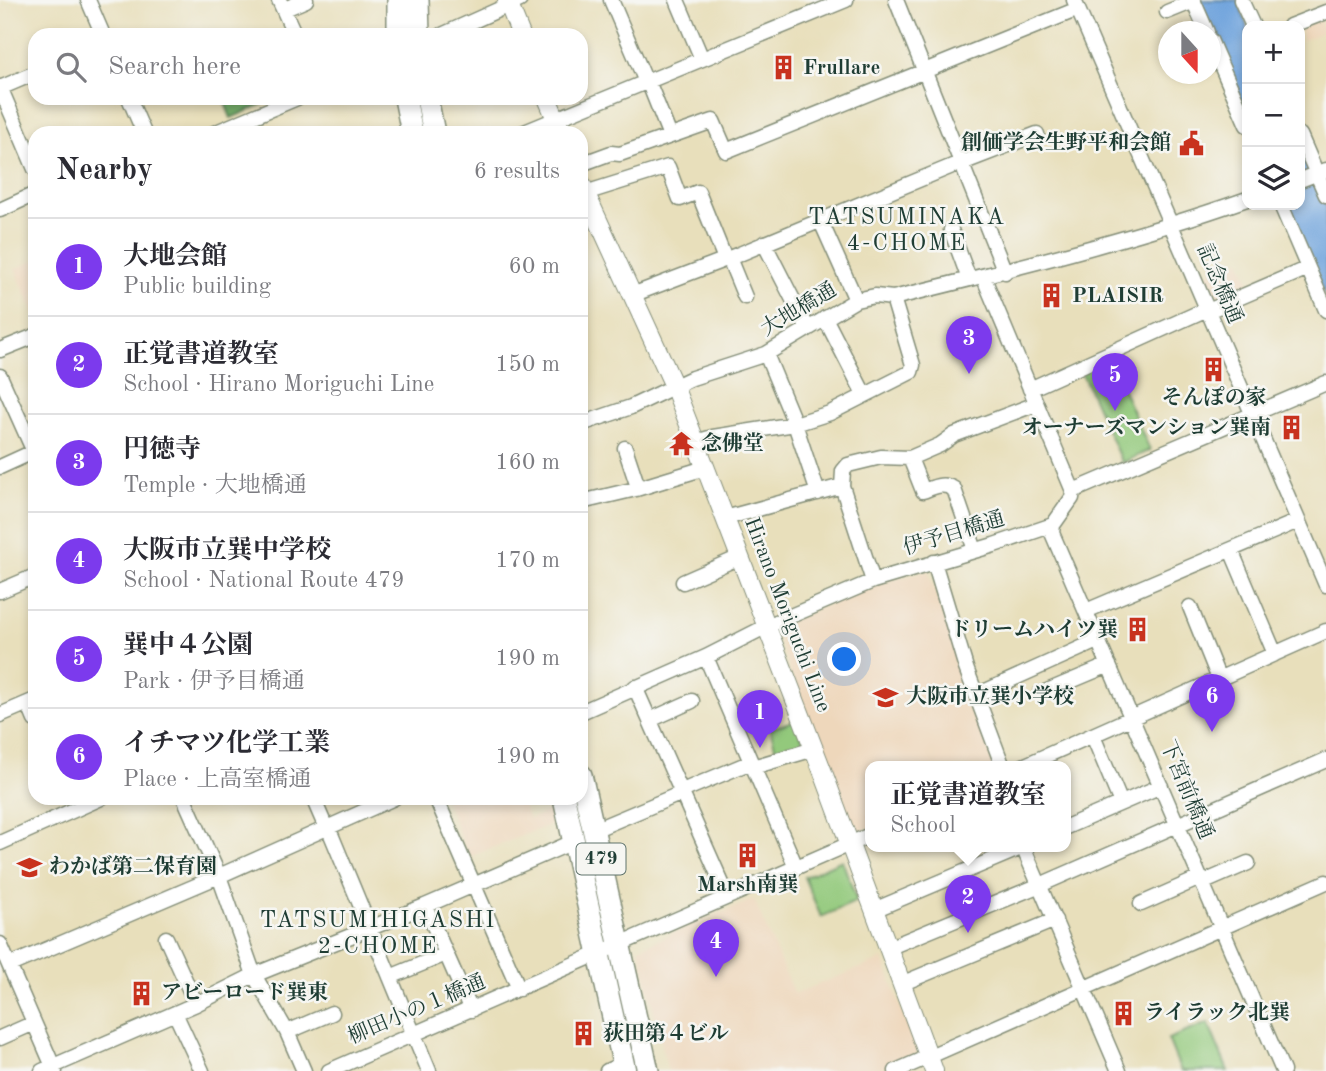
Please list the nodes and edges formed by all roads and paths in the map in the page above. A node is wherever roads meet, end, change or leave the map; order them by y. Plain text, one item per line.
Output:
1 (88, 0) edge
2 (306, 0) edge
3 (398, 0) edge
4 (418, 0) edge
5 (611, 0) edge
6 (677, 0) edge
7 (846, 0) edge
8 (896, 0) edge
9 (1241, 0) edge
10 (1193, 1) edge
11 (512, 2) edge
12 (282, 4) edge
13 (824, 4) edge
14 (1079, 4) edge
15 (1324, 10) edge
16 (1167, 12) dead end
17 (1202, 21) edge
18 (1251, 21) edge
19 (1301, 21) edge
20 (100, 28) edge
21 (292, 28) edge
22 (398, 28) edge
23 (419, 28) edge
24 (457, 28) edge
25 (519, 28) edge
26 (702, 59) junction
27 (1221, 65) edge
28 (925, 72) junction
29 (28, 76) edge
30 (647, 82) junction
31 (0, 87) edge
32 (132, 105) edge
33 (280, 105) edge
34 (406, 105) edge
35 (428, 105) edge
36 (550, 105) edge
37 (1242, 114) edge
38 (141, 126) edge
39 (231, 126) edge
40 (411, 126) edge
41 (433, 126) edge
42 (559, 126) edge
43 (1037, 134) dead end
44 (670, 136) junction
45 (1305, 144) edge
46 (28, 153) edge
47 (588, 162) edge
48 (962, 162) junction
49 (1321, 172) edge
50 (588, 187) edge
51 (1326, 195) edge
52 (28, 197) edge
53 (1242, 201) edge
54 (0, 210) edge
55 (1283, 210) edge
56 (588, 216) edge
57 (822, 219) junction
58 (1171, 226) junction
59 (951, 230) dead end
60 (764, 243) junction
61 (727, 258) junction
62 (1308, 268) junction
63 (1005, 272) junction
64 (976, 277) junction
65 (632, 295) junction
66 (745, 298) dead end
67 (893, 298) junction
68 (856, 300) junction
69 (1207, 310) junction
70 (1326, 310) edge
71 (825, 318) junction
72 (808, 329) junction
73 (28, 339) edge
74 (0, 350) edge
75 (766, 354) junction
76 (0, 376) edge
77 (1326, 383) edge
78 (674, 386) junction
79 (1030, 389) junction
80 (864, 394) junction
81 (1036, 404) junction
82 (1252, 415) junction
83 (588, 422) edge
84 (795, 424) junction
85 (28, 437) edge
86 (695, 442) junction
87 (625, 448) dead end
88 (28, 455) edge
89 (910, 458) junction
90 (0, 467) edge
91 (705, 468) junction
92 (842, 486) junction
93 (636, 489) junction
94 (1073, 491) junction
95 (818, 493) junction
96 (588, 500) edge
97 (724, 518) junction
98 (1298, 521) junction
99 (1053, 524) junction
100 (975, 550) junction
101 (1231, 550) junction
102 (740, 557) junction
103 (934, 562) junction
104 (28, 579) edge
105 (873, 581) junction
106 (682, 582) dead end
107 (1326, 585) edge
108 (0, 591) edge
109 (1191, 607) dead end
110 (1086, 611) junction
111 (767, 626) junction
112 (1326, 631) edge
113 (1099, 640) junction
114 (1275, 654) junction
115 (706, 657) junction
116 (1109, 665) junction
117 (1219, 679) junction
118 (635, 687) junction
119 (1040, 694) dead end
120 (977, 695) junction
121 (692, 701) dead end
122 (28, 703) edge
123 (588, 709) edge
124 (0, 715) edge
125 (1133, 718) junction
126 (650, 720) junction
127 (1093, 736) junction
128 (814, 749) junction
129 (1326, 760) edge
130 (1001, 761) edge
131 (1035, 761) edge
132 (752, 764) junction
133 (1161, 786) junction
134 (682, 792) junction
135 (1121, 803) junction
136 (69, 805) edge
137 (187, 805) edge
138 (316, 805) edge
139 (378, 805) edge
140 (439, 805) edge
141 (565, 805) edge
142 (588, 805) edge
143 (1177, 823) junction
144 (1071, 825) edge
145 (327, 828) junction
146 (594, 831) junction
147 (865, 837) edge
148 (573, 842) junction
149 (0, 843) edge
150 (850, 844) junction
151 (1011, 852) edge
152 (1025, 852) edge
153 (1248, 863) dead end
154 (796, 867) junction
155 (219, 876) junction
156 (1201, 880) junction
157 (1326, 882) edge
158 (474, 883) junction
159 (1040, 885) junction
160 (728, 897) junction
161 (1141, 904) dead end
162 (425, 906) junction
163 (874, 909) junction
164 (1055, 920) junction
165 (1222, 927) junction
166 (369, 928) junction
167 (166, 938) dead end
168 (621, 943) junction
169 (0, 944) edge
170 (888, 948) junction
171 (446, 954) junction
172 (599, 954) junction
173 (10, 965) junction
174 (254, 975) junction
175 (390, 978) junction
176 (901, 984) junction
177 (1083, 988) junction
178 (519, 989) junction
179 (196, 1004) junction
180 (471, 1010) junction
181 (176, 1013) junction
182 (332, 1013) dead end
183 (34, 1023) junction
184 (287, 1032) junction
185 (414, 1035) junction
186 (0, 1038) edge
187 (931, 1064) edge
188 (619, 1068) edge
189 (50, 1069) edge
190 (202, 1071) edge
191 (304, 1071) edge
192 (329, 1071) edge
193 (429, 1071) edge
194 (648, 1071) edge
195 (895, 1071) edge
196 (1119, 1071) edge
197 (1283, 1071) edge

1 - 20 street
2 - 12 street
3 - 22 highway
4 - 23 highway
5 - 30 street
6 - 26 street
7 - 13 street
8 - 28 street
9 - 18 street
10 - 16 street
10 - 17 street
11 - 24 street
11 - 25 main road
12 - 21 street
13 - 26 street
14 - 28 street
14 - 58 street, 記念橋通
15 - 19 street
26 - 30 street
27 - 37 street
28 - 44 street
28 - 48 street
29 - 31 street
30 - 42 street
30 - 44 street
31 - 46 street
32 - 38 street
33 - 39 street
34 - 40 highway
35 - 41 highway
36 - 42 main road
43 - 48 street
44 - 47 street
45 - 49 street
48 - 57 street
48 - 63 street
49 - 51 street
50 - 61 street
52 - 54 street
53 - 58 street, 大地橋通
55 - 62 street
56 - 65 main road, Hirano Moriguchi Line
57 - 60 street
57 - 68 street
58 - 63 street, 大地橋通
58 - 69 street, 記念橋通
59 - 64 street
60 - 61 street
60 - 72 street
61 - 65 street
61 - 66 street
62 - 69 street
62 - 70 street
63 - 64 street, 大地橋通
64 - 67 street, 大地橋通
64 - 79 street
65 - 78 main road, Hirano Moriguchi Line
67 - 68 street, 大地橋通
67 - 80 street
68 - 71 street, 大地橋通
69 - 79 street
69 - 82 street, 記念橋通
71 - 72 street, 大地橋通
71 - 80 street
72 - 75 street, 大地橋通
73 - 74 street
75 - 78 street, 大地橋通
75 - 84 street
76 - 85 street
77 - 82 street
78 - 83 street, 大地橋通
78 - 86 main road, Hirano Moriguchi Line
79 - 81 street
80 - 84 street
81 - 89 street
81 - 94 street
82 - 94 street
82 - 98 street, 記念橋通
84 - 86 street
84 - 95 street
86 - 91 main road, Hirano Moriguchi Line
87 - 93 street
88 - 90 street
89 - 92 street
89 - 100 street
91 - 93 street
91 - 97 main road, Hirano Moriguchi Line
92 - 95 street
92 - 105 street
93 - 96 street
94 - 99 street
95 - 97 street
97 - 102 main road, Hirano Moriguchi Line
98 - 101 street
98 - 107 street, 記念橋通
99 - 100 street, 伊予目橋通
99 - 110 street, 下宮前橋通
100 - 103 street, 伊予目橋通
101 - 110 street
101 - 114 street
102 - 106 street
102 - 111 main road, Hirano Moriguchi Line
103 - 105 street, 伊予目橋通
103 - 120 street
104 - 108 street
105 - 111 street, 伊予目橋通
109 - 117 street
110 - 113 street, 下宮前橋通
111 - 115 street, 伊予目橋通
111 - 128 main road, Hirano Moriguchi Line
112 - 114 street
113 - 116 street, 下宮前橋通
113 - 120 street
114 - 117 street
115 - 118 street, 伊予目橋通
115 - 132 street
116 - 119 street
116 - 125 street, 下宮前橋通
117 - 125 street
118 - 123 street, 伊予目橋通
118 - 126 street
120 - 130 street
121 - 126 street
122 - 124 street
125 - 127 street
125 - 133 street, 下宮前橋通
126 - 134 street
127 - 131 street
127 - 135 street
128 - 132 street
128 - 150 main road, Hirano Moriguchi Line
129 - 143 street
132 - 134 street
132 - 154 street
133 - 135 street
133 - 143 street, 下宮前橋通
134 - 146 street
134 - 160 street
135 - 144 street
136 - 149 street
137 - 155 street
138 - 145 street
139 - 145 street
140 - 158 street
141 - 148 highway, 479
142 - 146 highway, 479
143 - 156 street, 下宮前橋通
143 - 159 street
145 - 155 street
145 - 166 street
146 - 168 highway, 479
147 - 150 street, 柳田小の１橋通
148 - 158 street
148 - 172 highway, 479
150 - 154 street, 柳田小の１橋通
150 - 163 main road, Hirano Moriguchi Line
151 - 163 street
152 - 159 street
153 - 156 street
154 - 160 street, 柳田小の１橋通
155 - 173 street
155 - 174 street
156 - 161 street
156 - 165 street, 下宮前橋通
157 - 165 street
158 - 162 street
158 - 178 street
159 - 164 street
159 - 170 street
160 - 168 street, 柳田小の１橋通
162 - 166 street
162 - 171 street
163 - 170 main road, Hirano Moriguchi Line
164 - 176 street
164 - 177 street
165 - 177 street
165 - 197 street, 下宮前橋通
166 - 174 street
166 - 175 street
167 - 179 street
168 - 172 street, 柳田小の１橋通
168 - 194 highway, 479
169 - 173 street
170 - 176 main road, Hirano Moriguchi Line
171 - 175 street
171 - 180 street
172 - 178 street, 柳田小の１橋通
172 - 188 highway, 479
173 - 183 street
174 - 179 street
174 - 184 street
175 - 185 street
176 - 187 main road, Hirano Moriguchi Line
177 - 187 street
177 - 196 street
178 - 180 street, 柳田小の１橋通
179 - 181 street
180 - 185 street, 柳田小の１橋通
181 - 189 street
181 - 190 street
182 - 184 street
183 - 186 street
183 - 189 street
184 - 191 street
185 - 192 street, 柳田小の１橋通
185 - 193 street
187 - 195 street

